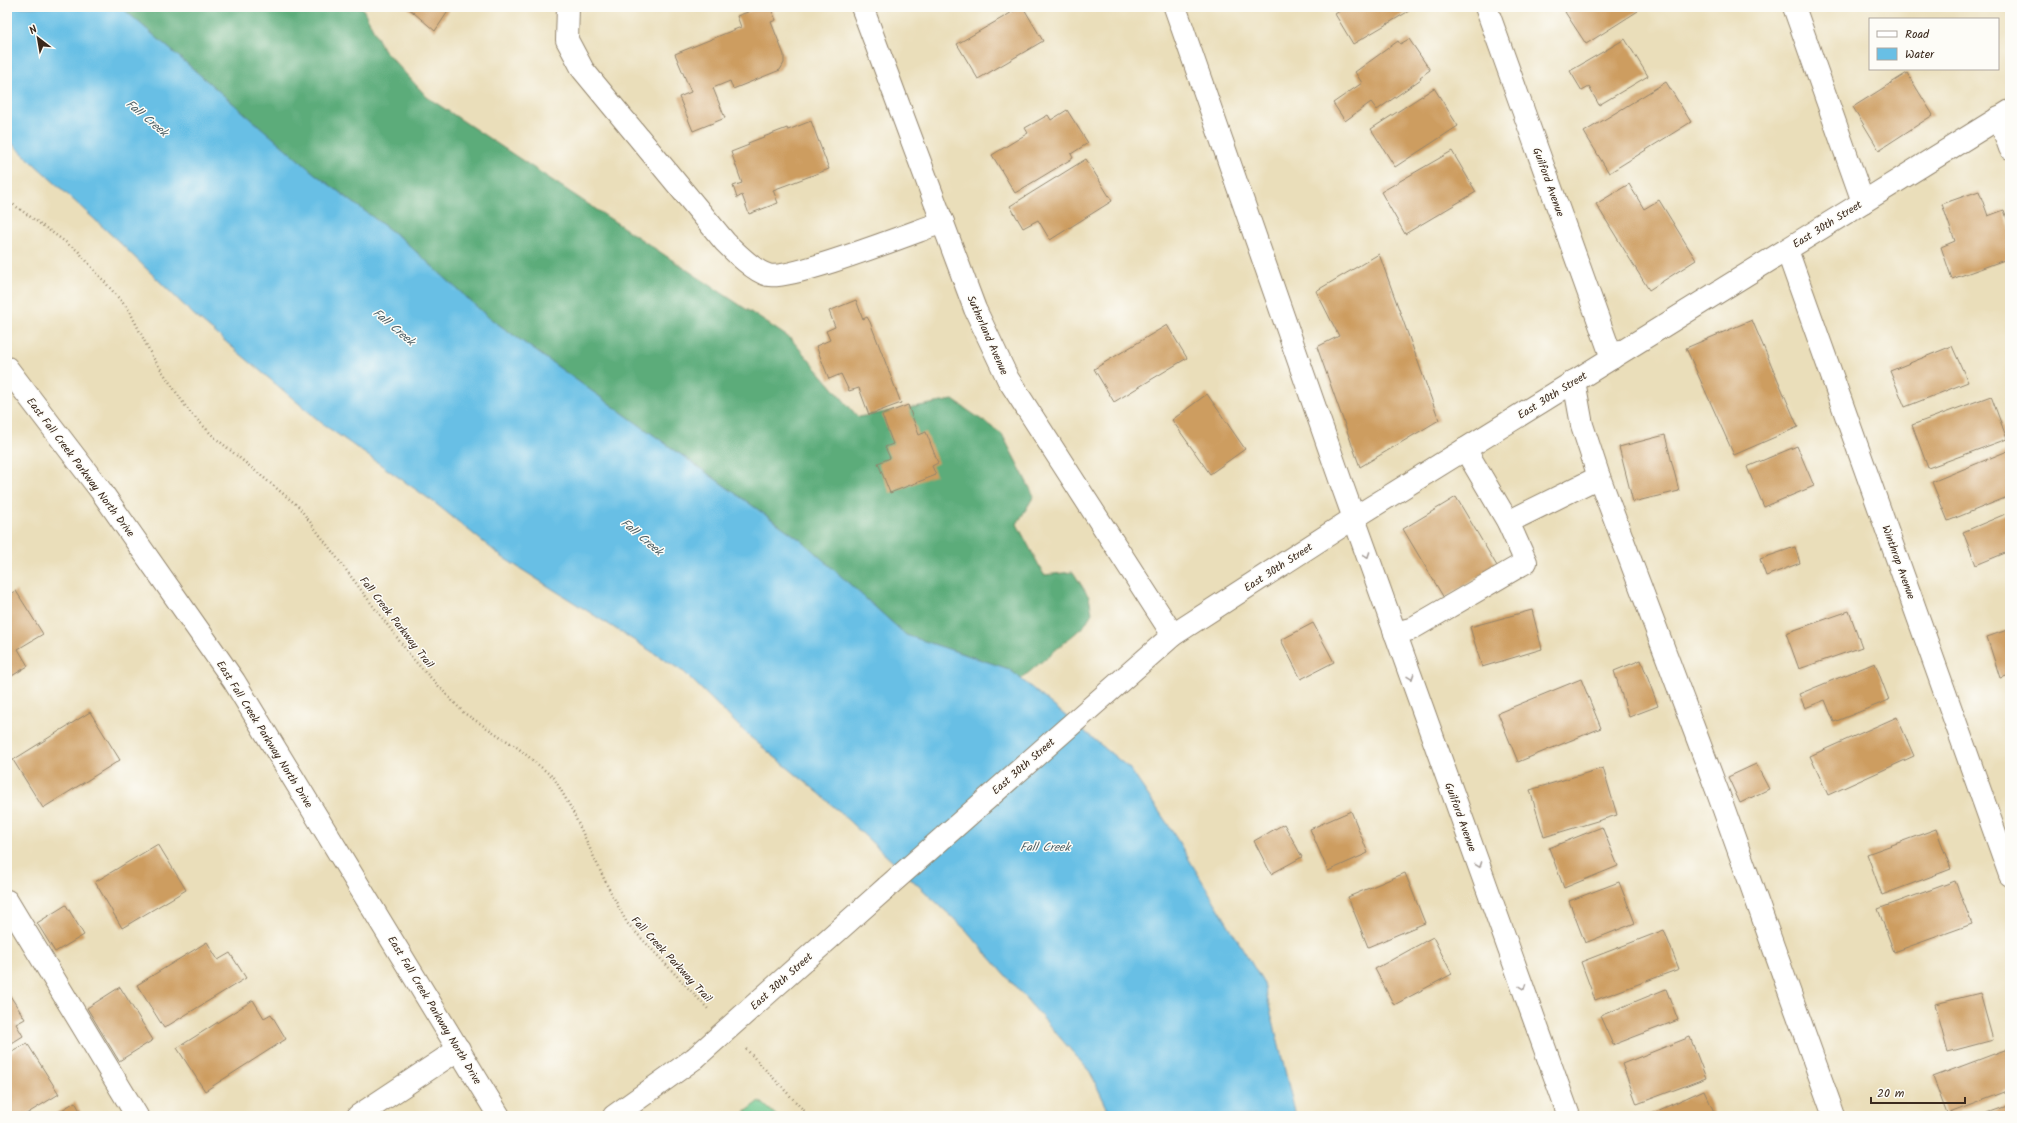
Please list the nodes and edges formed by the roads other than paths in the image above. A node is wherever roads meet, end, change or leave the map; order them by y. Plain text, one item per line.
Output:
1 (862, 7) edge
2 (1174, 7) edge
3 (1486, 7) edge
4 (1794, 7) edge
5 (570, 8) edge
6 (2005, 114) edge
7 (2010, 148) edge
8 (1863, 202) junction
9 (942, 222) junction
10 (1787, 250) junction
11 (1612, 358) junction
12 (7, 368) edge
13 (1574, 381) junction
14 (1465, 449) junction
15 (1599, 477) junction
16 (1354, 518) junction
17 (1508, 522) junction
18 (1395, 633) junction
19 (1173, 635) junction
20 (2010, 875) edge
21 (7, 901) edge
22 (459, 1049) junction
23 (137, 1116) edge
24 (358, 1116) edge
25 (499, 1116) edge
26 (614, 1116) edge
27 (1569, 1116) edge
28 (1834, 1116) edge

1 - 9 main road, Sutherland Avenue
2 - 16 main road, Guilford Avenue
3 - 11 main road, Guilford Avenue
4 - 8 main road
5 - 9 main road
6 - 7 main road
6 - 8 main road, East 30th Street
8 - 10 main road, East 30th Street
9 - 19 main road, Sutherland Avenue
10 - 11 main road, East 30th Street
10 - 20 main road, Winthrop Avenue
11 - 13 main road, East 30th Street
12 - 22 main road, East Fall Creek Parkway North Drive
13 - 14 main road, East 30th Street
13 - 15 main road
14 - 16 main road, East 30th Street
14 - 17 main road
15 - 17 main road
15 - 28 main road
16 -> 18 main road, Guilford Avenue
16 - 19 main road, East 30th Street
17 - 18 main road
18 -> 27 main road, Guilford Avenue
19 - 26 main road, East 30th Street, bridge
21 - 23 main road
22 - 24 main road
22 - 25 main road, East Fall Creek Parkway North Drive

